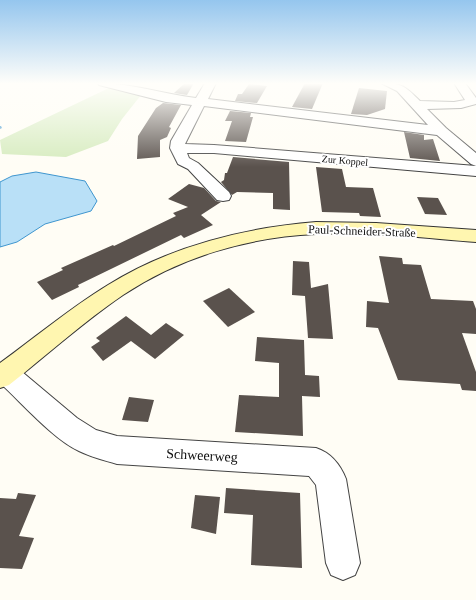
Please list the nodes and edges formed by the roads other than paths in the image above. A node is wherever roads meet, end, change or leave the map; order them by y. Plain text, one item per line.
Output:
1 (194, 111) edge
2 (274, 111) edge
3 (422, 111) edge
4 (441, 131) junction
5 (176, 148) junction
6 (214, 150) junction
7 (476, 161) edge
8 (194, 166) junction
9 (476, 171) edge
10 (223, 196) dead end
11 (476, 236) edge
12 (3, 375) edge
13 (343, 563) dead end

1 - 5 street
2 - 4 street
3 - 4 street
4 - 7 street
5 - 6 street, Zur Koppel
5 - 8 street
6 - 8 street
6 - 9 street, Zur Koppel
8 - 10 street
11 - 12 street, Paul-Schneider-Straße
12 - 13 street, Schweerweg

